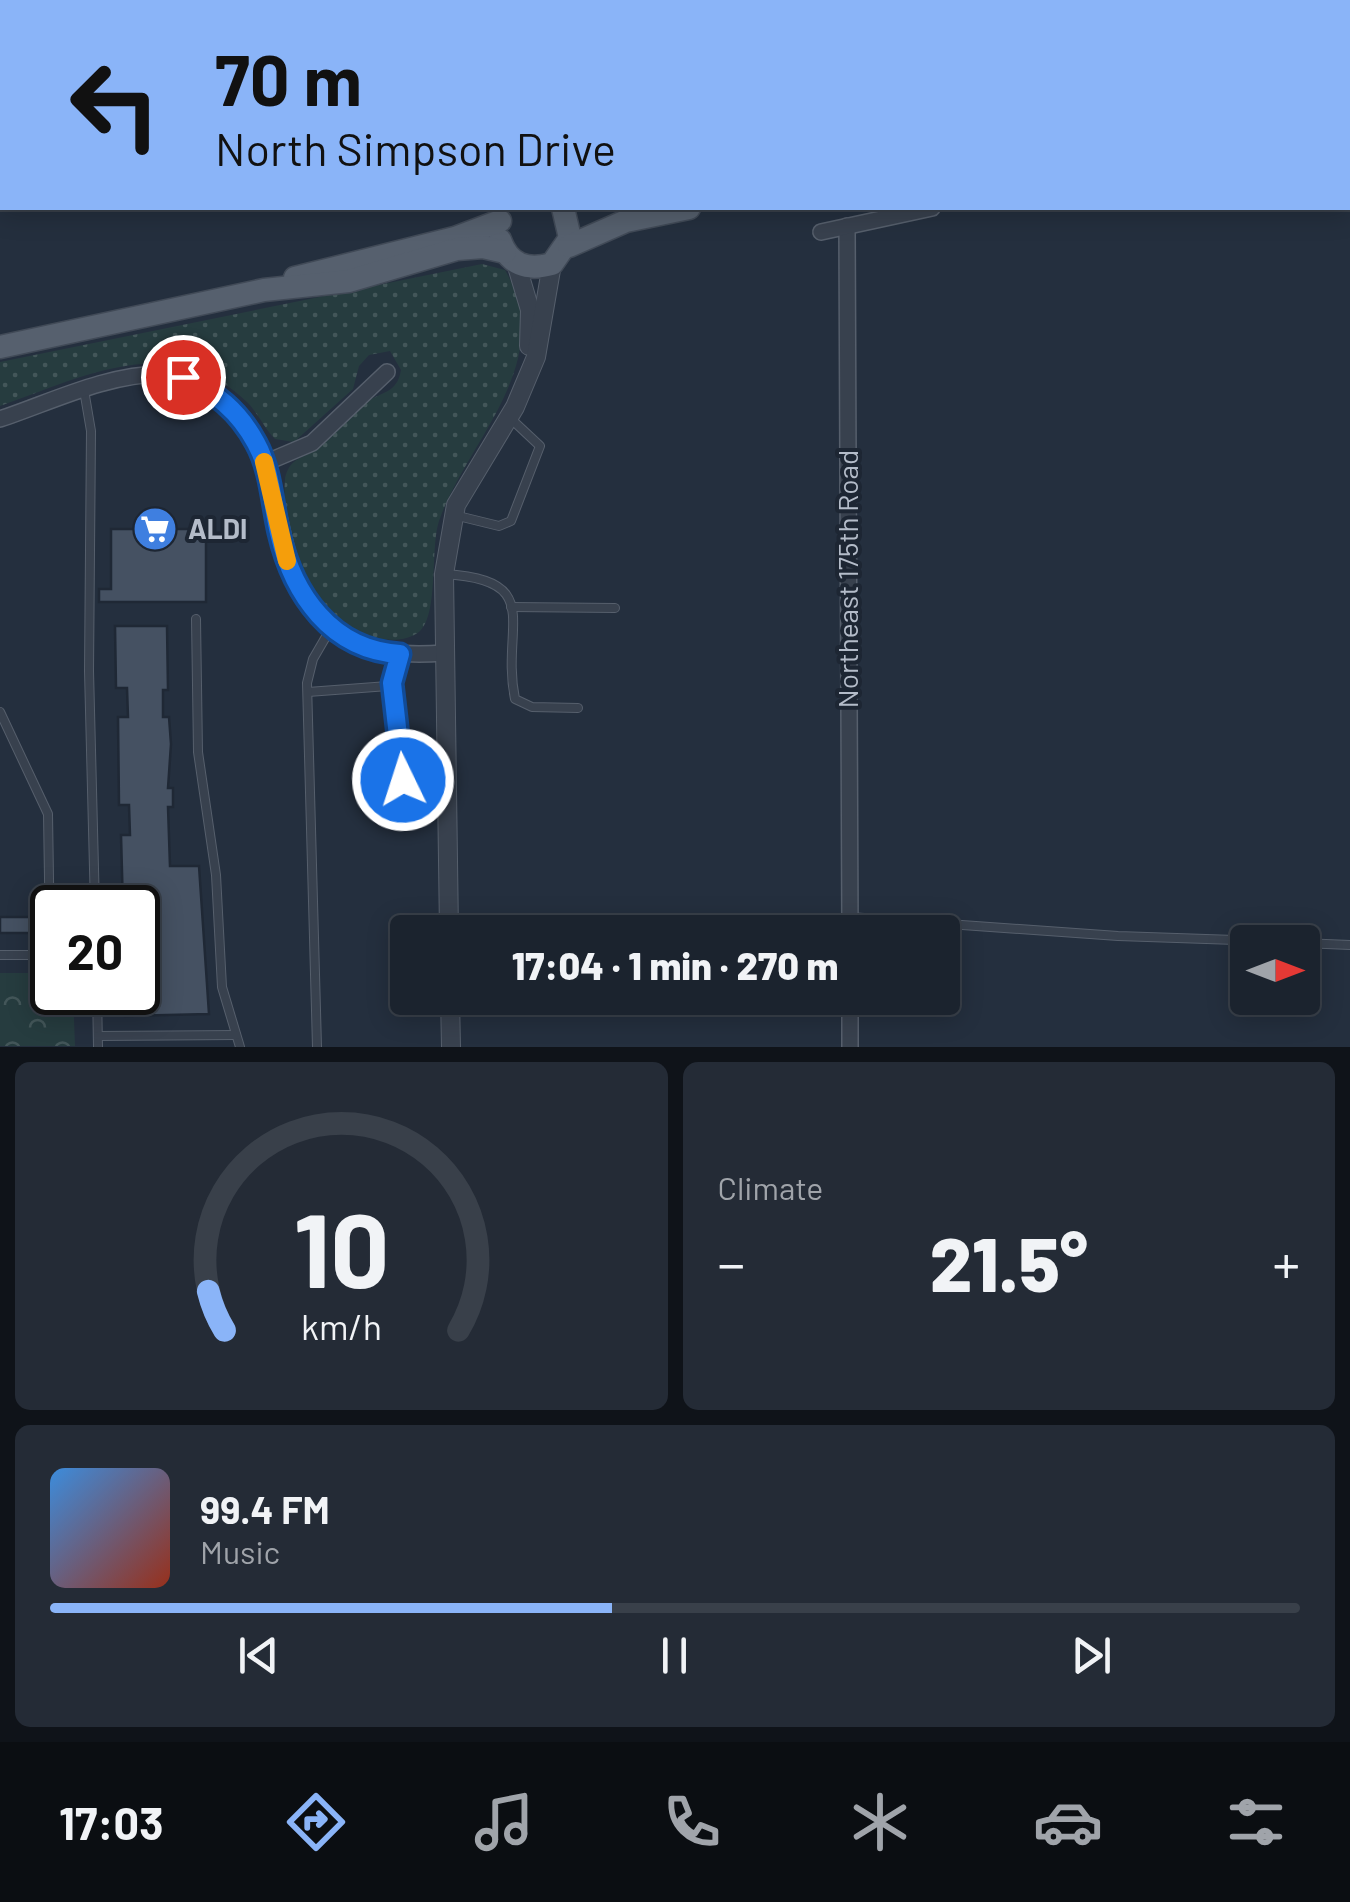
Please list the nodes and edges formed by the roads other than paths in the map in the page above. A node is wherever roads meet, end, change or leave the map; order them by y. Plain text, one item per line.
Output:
1 (563, 210) edge
2 (570, 210) edge
3 (622, 210) edge
4 (680, 210) edge
5 (923, 210) edge
6 (504, 214) edge
7 (847, 226) junction
8 (820, 232) dead end
9 (568, 246) junction
10 (510, 258) junction
11 (552, 264) junction
12 (264, 290) junction
13 (0, 347) edge
14 (531, 366) junction
15 (387, 372) dead end
16 (84, 390) junction
17 (509, 417) junction
18 (0, 419) edge
19 (265, 463) junction
20 (454, 515) junction
21 (444, 574) junction
22 (511, 607) junction
23 (615, 608) dead end
24 (196, 619) dead end
25 (332, 628) junction
26 (444, 653) junction
27 (400, 654) junction
28 (392, 683) junction
29 (308, 692) junction
30 (578, 708) dead end
31 (0, 712) edge
32 (447, 786) junction
33 (94, 885) edge
34 (449, 915) edge
35 (850, 915) edge
36 (960, 930) edge
37 (1230, 940) edge
38 (1320, 944) edge
39 (1350, 945) edge
40 (0, 955) edge
41 (98, 1015) edge
42 (450, 1015) edge
43 (850, 1015) edge
44 (236, 1034) junction
45 (98, 1036) junction
46 (98, 1047) edge
47 (240, 1047) edge
48 (317, 1047) edge
49 (451, 1047) edge
50 (850, 1047) edge

1 - 9 main road
2 - 3 main road
4 - 9 main road
5 - 7 street
6 - 10 main road
6 - 12 main road
7 - 8 street
7 - 35 street, Northeast 175th Road
9 - 11 main road
10 - 11 main road
10 - 12 main road
10 - 14 street
11 - 14 street
12 - 13 main road
14 - 17 street
15 - 19 street
16 - 18 street
16 - 19 street
16 - 33 lane
17 - 20 street
17 - 20 lane
19 - 25 street
20 - 21 street
21 - 22 lane
21 - 26 street
22 - 23 lane
22 - 30 lane
24 - 44 lane
25 - 27 street
25 - 29 lane
26 - 27 street
26 - 32 street
27 - 28 lane
28 - 29 lane
28 - 32 lane
29 - 48 lane
31 - 40 lane
32 - 34 street
36 - 37 lane
38 - 39 lane
41 - 45 lane
42 - 49 street
43 - 50 street
44 - 45 lane
44 - 47 lane
45 - 46 lane

